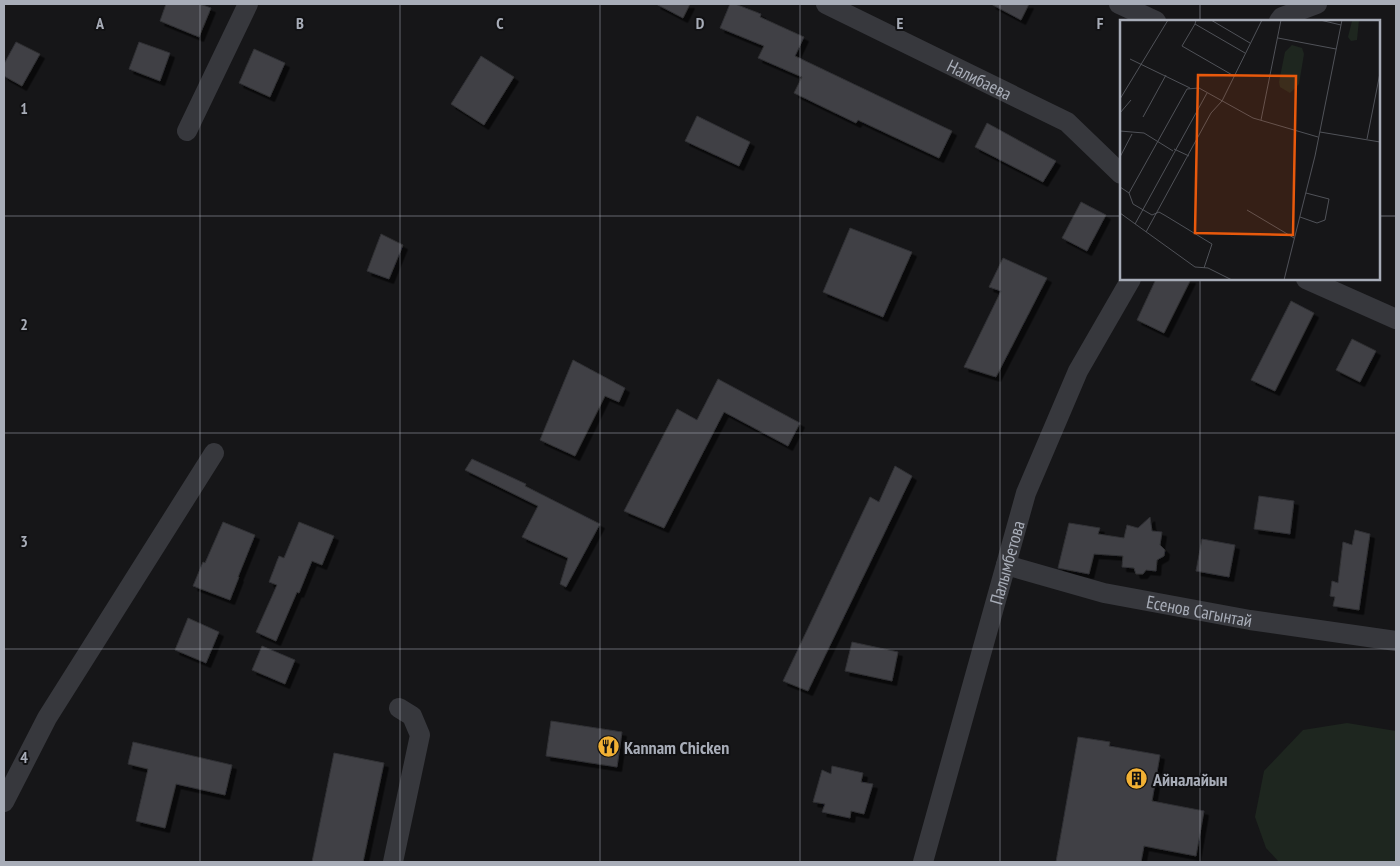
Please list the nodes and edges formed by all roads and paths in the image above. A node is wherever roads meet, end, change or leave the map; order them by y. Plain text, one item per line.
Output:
1 (248, 4) edge
2 (826, 4) edge
3 (1119, 4) edge
4 (1317, 4) edge
5 (1281, 14) edge
6 (1154, 20) edge
7 (187, 131) dead end
8 (1120, 173) edge
9 (1130, 280) edge
10 (1308, 280) edge
11 (1396, 317) edge
12 (214, 453) dead end
13 (1006, 566) junction
14 (1396, 641) edge
15 (399, 708) dead end
16 (4, 802) edge
17 (393, 862) edge
18 (923, 862) edge

1 - 7 street
2 - 8 street, Налибаева
3 - 6 street
4 - 5 street
9 - 13 street, Палымбетова
10 - 11 street
12 - 16 street
13 - 14 street, Есенов Сагынтай
13 - 18 street, Палымбетова
15 - 17 street

